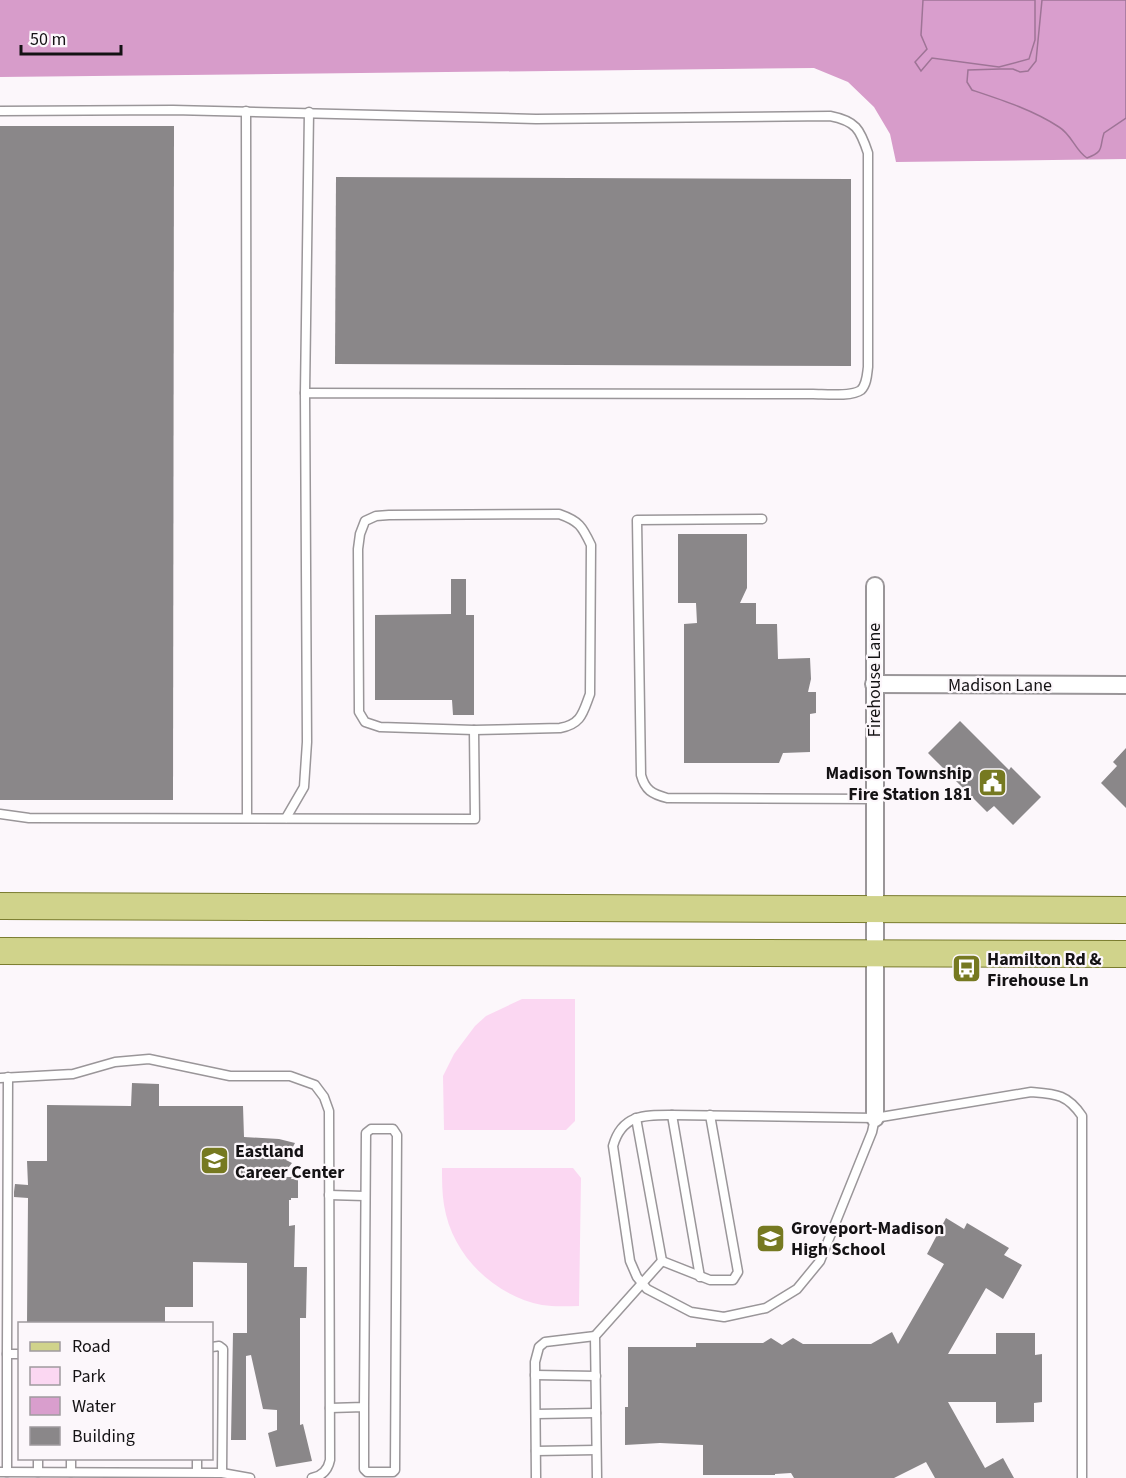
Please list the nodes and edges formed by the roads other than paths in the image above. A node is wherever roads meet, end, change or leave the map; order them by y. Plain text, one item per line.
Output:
1 (0, 111) edge
2 (246, 111) junction
3 (309, 112) junction
4 (306, 393) junction
5 (762, 519) dead end
6 (875, 586) dead end
7 (874, 684) junction
8 (1126, 685) edge
9 (474, 730) junction
10 (874, 799) junction
11 (0, 814) edge
12 (247, 818) junction
13 (286, 818) junction
14 (0, 906) edge
15 (874, 910) junction
16 (1126, 910) edge
17 (0, 951) edge
18 (874, 953) junction
19 (1126, 954) edge
20 (4, 1077) edge
21 (672, 1115) junction
22 (710, 1115) junction
23 (636, 1118) junction
24 (875, 1118) junction
25 (329, 1195) junction
26 (365, 1196) junction
27 (662, 1262) junction
28 (700, 1276) junction
29 (642, 1283) junction
30 (595, 1336) junction
31 (213, 1347) edge
32 (7, 1354) junction
33 (18, 1354) edge
34 (535, 1375) junction
35 (596, 1376) junction
36 (364, 1407) junction
37 (330, 1408) junction
38 (596, 1413) junction
39 (536, 1414) junction
40 (597, 1450) junction
41 (536, 1451) junction
42 (71, 1460) edge
43 (198, 1460) edge
44 (4, 1472) edge
45 (71, 1472) junction
46 (197, 1472) junction
47 (222, 1473) junction
48 (40, 1474) edge
49 (250, 1478) edge
50 (312, 1478) edge
51 (536, 1478) edge
52 (597, 1478) edge
53 (1082, 1478) edge

1 - 2 lane
2 - 3 lane
2 - 12 lane
3 - 4 lane
3 - 4 lane
4 - 13 lane
5 - 10 lane
6 - 7 street, Firehouse Lane
7 - 8 street, Madison Lane
7 - 10 street, Firehouse Lane
9 - 9 lane
9 - 13 lane
10 - 15 street, Firehouse Lane
11 - 12 lane
12 - 13 lane
14 - 15 main road
15 - 16 main road
15 - 18 street, Firehouse Lane
17 - 18 main road
18 - 19 main road
18 - 24 street, Firehouse Lane
20 - 25 lane
20 - 32 lane
21 - 22 lane
21 - 23 lane
21 - 28 lane
22 - 24 lane
22 - 28 lane
23 - 27 lane
23 - 29 lane
24 - 29 lane
24 - 53 lane
25 - 26 lane
25 - 37 lane
26 - 36 lane
26 - 36 lane
27 - 28 lane
27 - 29 lane
29 - 30 lane
30 - 34 lane
30 - 35 lane
31 - 47 lane
32 - 33 lane
32 - 44 lane
34 - 35 lane
34 - 39 lane
35 - 38 lane
36 - 37 lane
37 - 50 lane
38 - 39 lane
38 - 40 lane
39 - 41 lane
40 - 41 lane
40 - 52 lane
41 - 51 lane
42 - 45 lane
43 - 46 lane
44 - 48 lane
45 - 46 lane
45 - 48 lane
46 - 47 lane
47 - 49 lane

